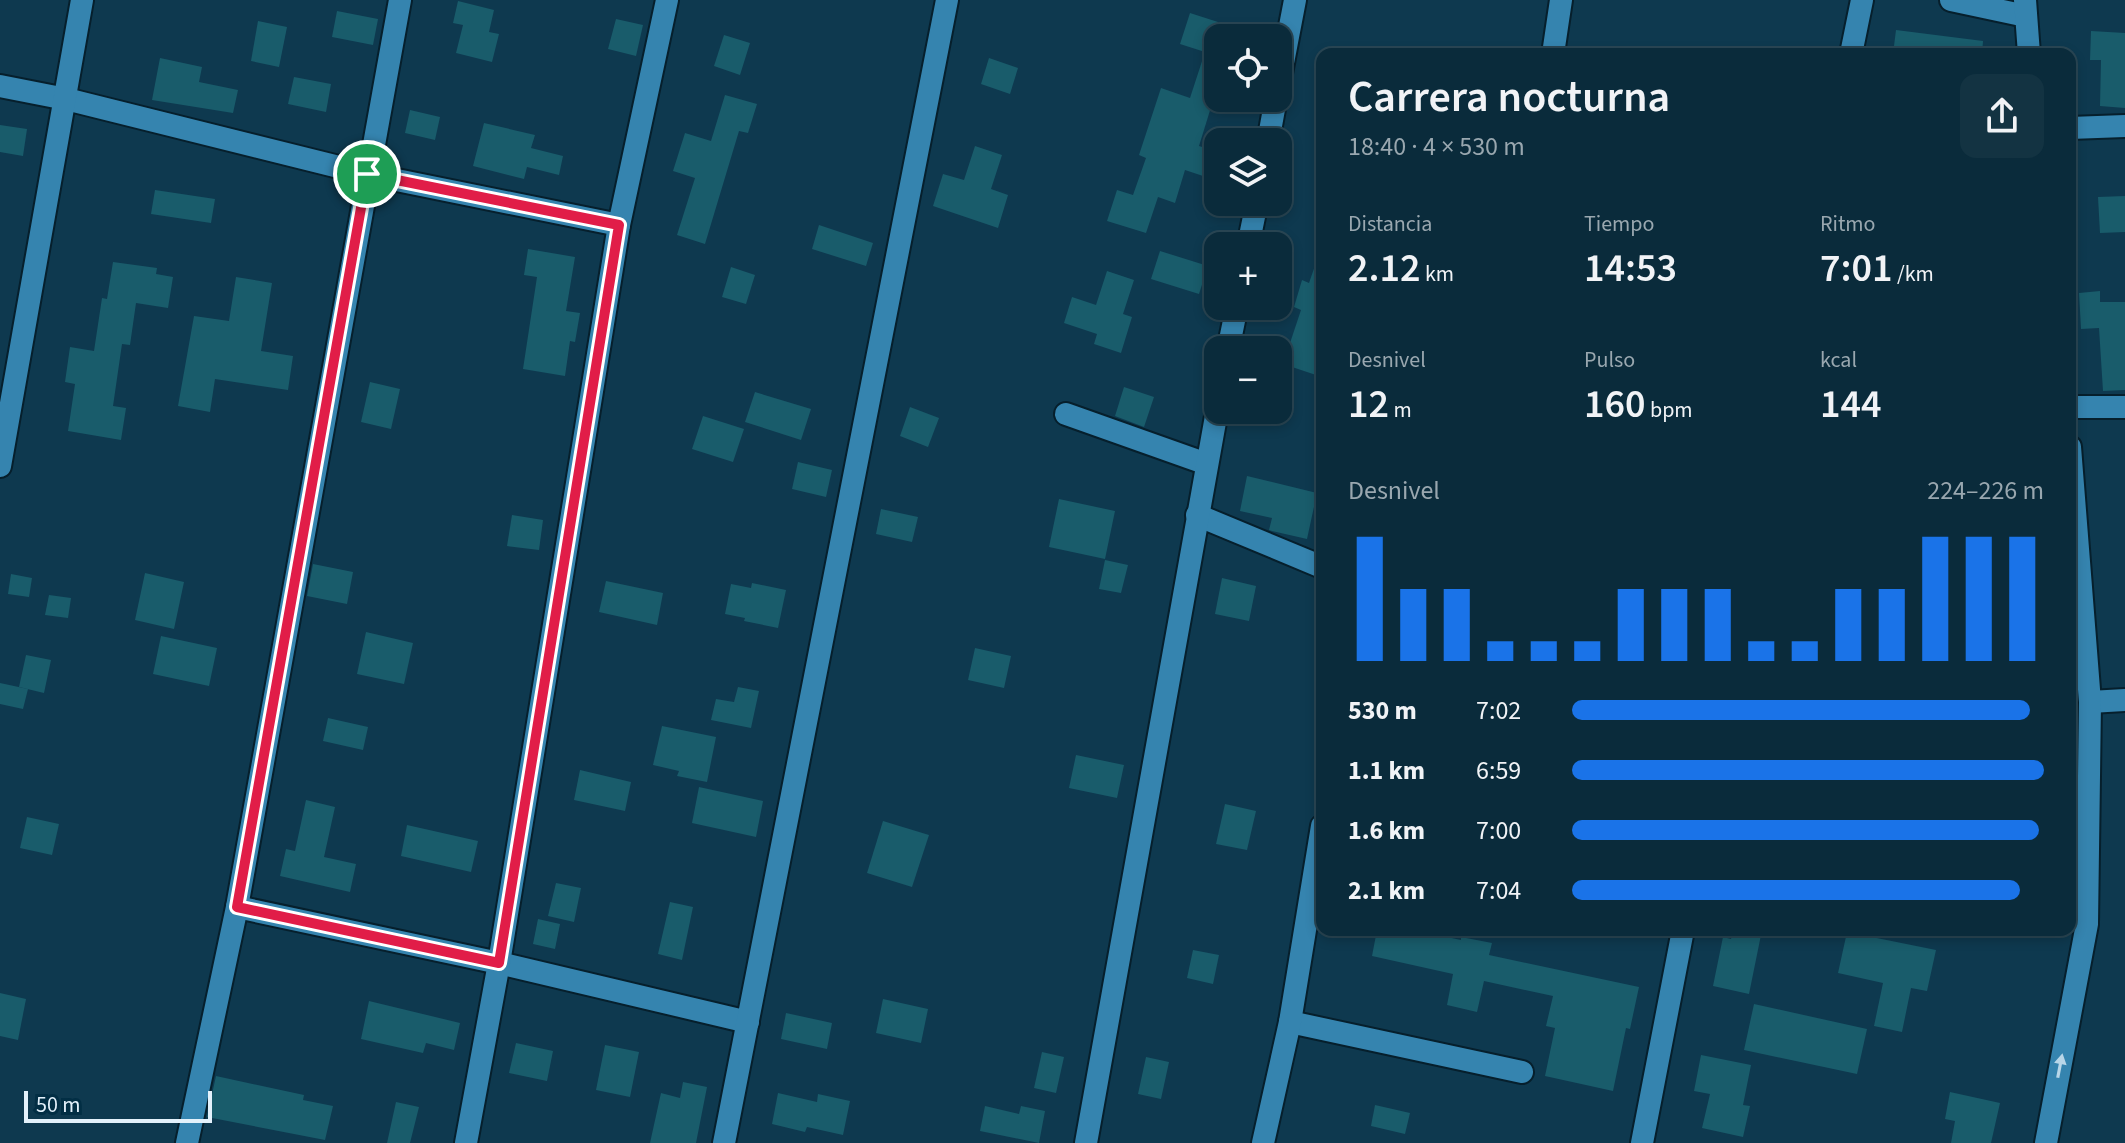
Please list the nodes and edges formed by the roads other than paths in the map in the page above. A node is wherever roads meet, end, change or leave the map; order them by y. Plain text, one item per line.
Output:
1 (82, 0) edge
2 (400, 0) edge
3 (667, 0) edge
4 (947, 0) edge
5 (1295, 0) edge
6 (1561, 0) edge
7 (1862, 0) edge
8 (1951, 0) edge
9 (2026, 8) edge
10 (1290, 24) edge
11 (1554, 48) edge
12 (1852, 48) edge
13 (2029, 48) edge
14 (0, 86) edge
15 (66, 99) junction
16 (2125, 126) edge
17 (2076, 128) edge
18 (367, 174) junction
19 (619, 225) junction
20 (2076, 407) edge
21 (2125, 407) edge
22 (1066, 414) dead end
23 (1214, 424) edge
24 (1207, 464) junction
25 (0, 466) edge
26 (1197, 515) junction
27 (2076, 524) edge
28 (1316, 565) edge
29 (2125, 700) edge
30 (2090, 702) junction
31 (1316, 863) edge
32 (237, 907) junction
33 (2078, 922) edge
34 (1682, 936) edge
35 (2076, 936) edge
36 (499, 963) junction
37 (748, 1022) junction
38 (1290, 1022) junction
39 (1522, 1072) dead end
40 (187, 1143) edge
41 (466, 1143) edge
42 (724, 1143) edge
43 (1086, 1143) edge
44 (1263, 1143) edge
45 (1642, 1143) edge
46 (2046, 1143) edge

1 - 15 street
2 - 18 street
3 - 19 street
4 - 37 street
5 - 10 street
6 - 11 street
7 - 12 street
8 - 9 street
9 - 13 street
14 - 15 street
15 - 18 street
15 - 25 street
16 - 17 street
18 - 19 street
18 - 32 street
19 - 36 street
20 - 21 street
22 - 24 street
23 - 24 street
24 - 26 street
26 - 28 street
26 - 43 street
27 - 30 street
29 - 30 street
30 - 33 street
31 - 38 street
32 - 36 street
32 - 40 street
34 - 45 street
46 -> 35 street
36 - 37 street
36 - 41 street
37 - 42 street
38 - 39 street
38 - 44 street

